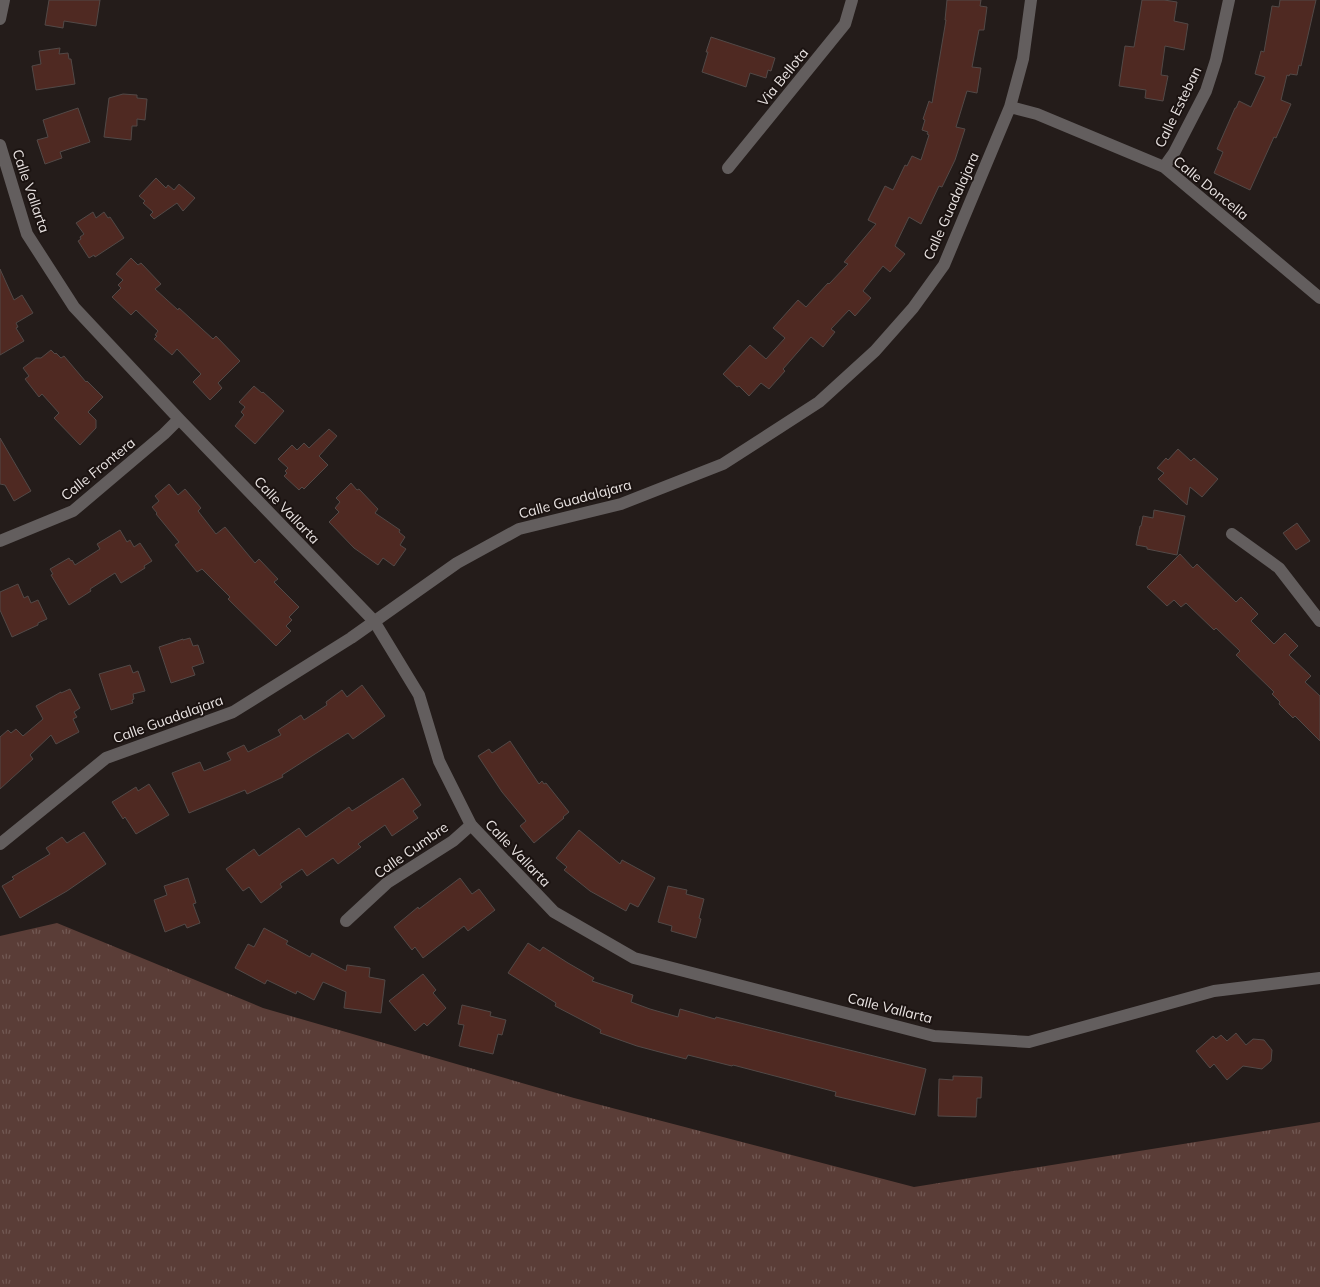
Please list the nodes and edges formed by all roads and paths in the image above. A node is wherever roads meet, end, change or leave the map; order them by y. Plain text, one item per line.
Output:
1 (4, 0) edge
2 (852, 0) edge
3 (1031, 0) edge
4 (1229, 0) edge
5 (0, 19) edge
6 (1010, 107) junction
7 (0, 145) edge
8 (1164, 167) junction
9 (728, 168) dead end
10 (1320, 298) edge
11 (179, 419) junction
12 (1232, 534) dead end
13 (0, 541) edge
14 (374, 621) junction
15 (1320, 621) edge
16 (471, 825) junction
17 (0, 844) edge
18 (346, 921) dead end
19 (1320, 978) edge

1 - 5 street
2 - 9 street, Via Bellota
3 - 6 street, Calle Guadalajara
4 - 8 street, Calle Esteban
6 - 8 street, Calle Doncella
6 - 14 street, Calle Guadalajara
7 - 11 street, Calle Vallarta
8 - 10 street, Calle Doncella
11 - 13 street, Calle Frontera
11 - 14 street, Calle Vallarta
12 - 15 street
14 - 16 street, Calle Vallarta
14 - 17 street, Calle Guadalajara
16 - 18 street, Calle Cumbre
16 - 19 street, Calle Vallarta

